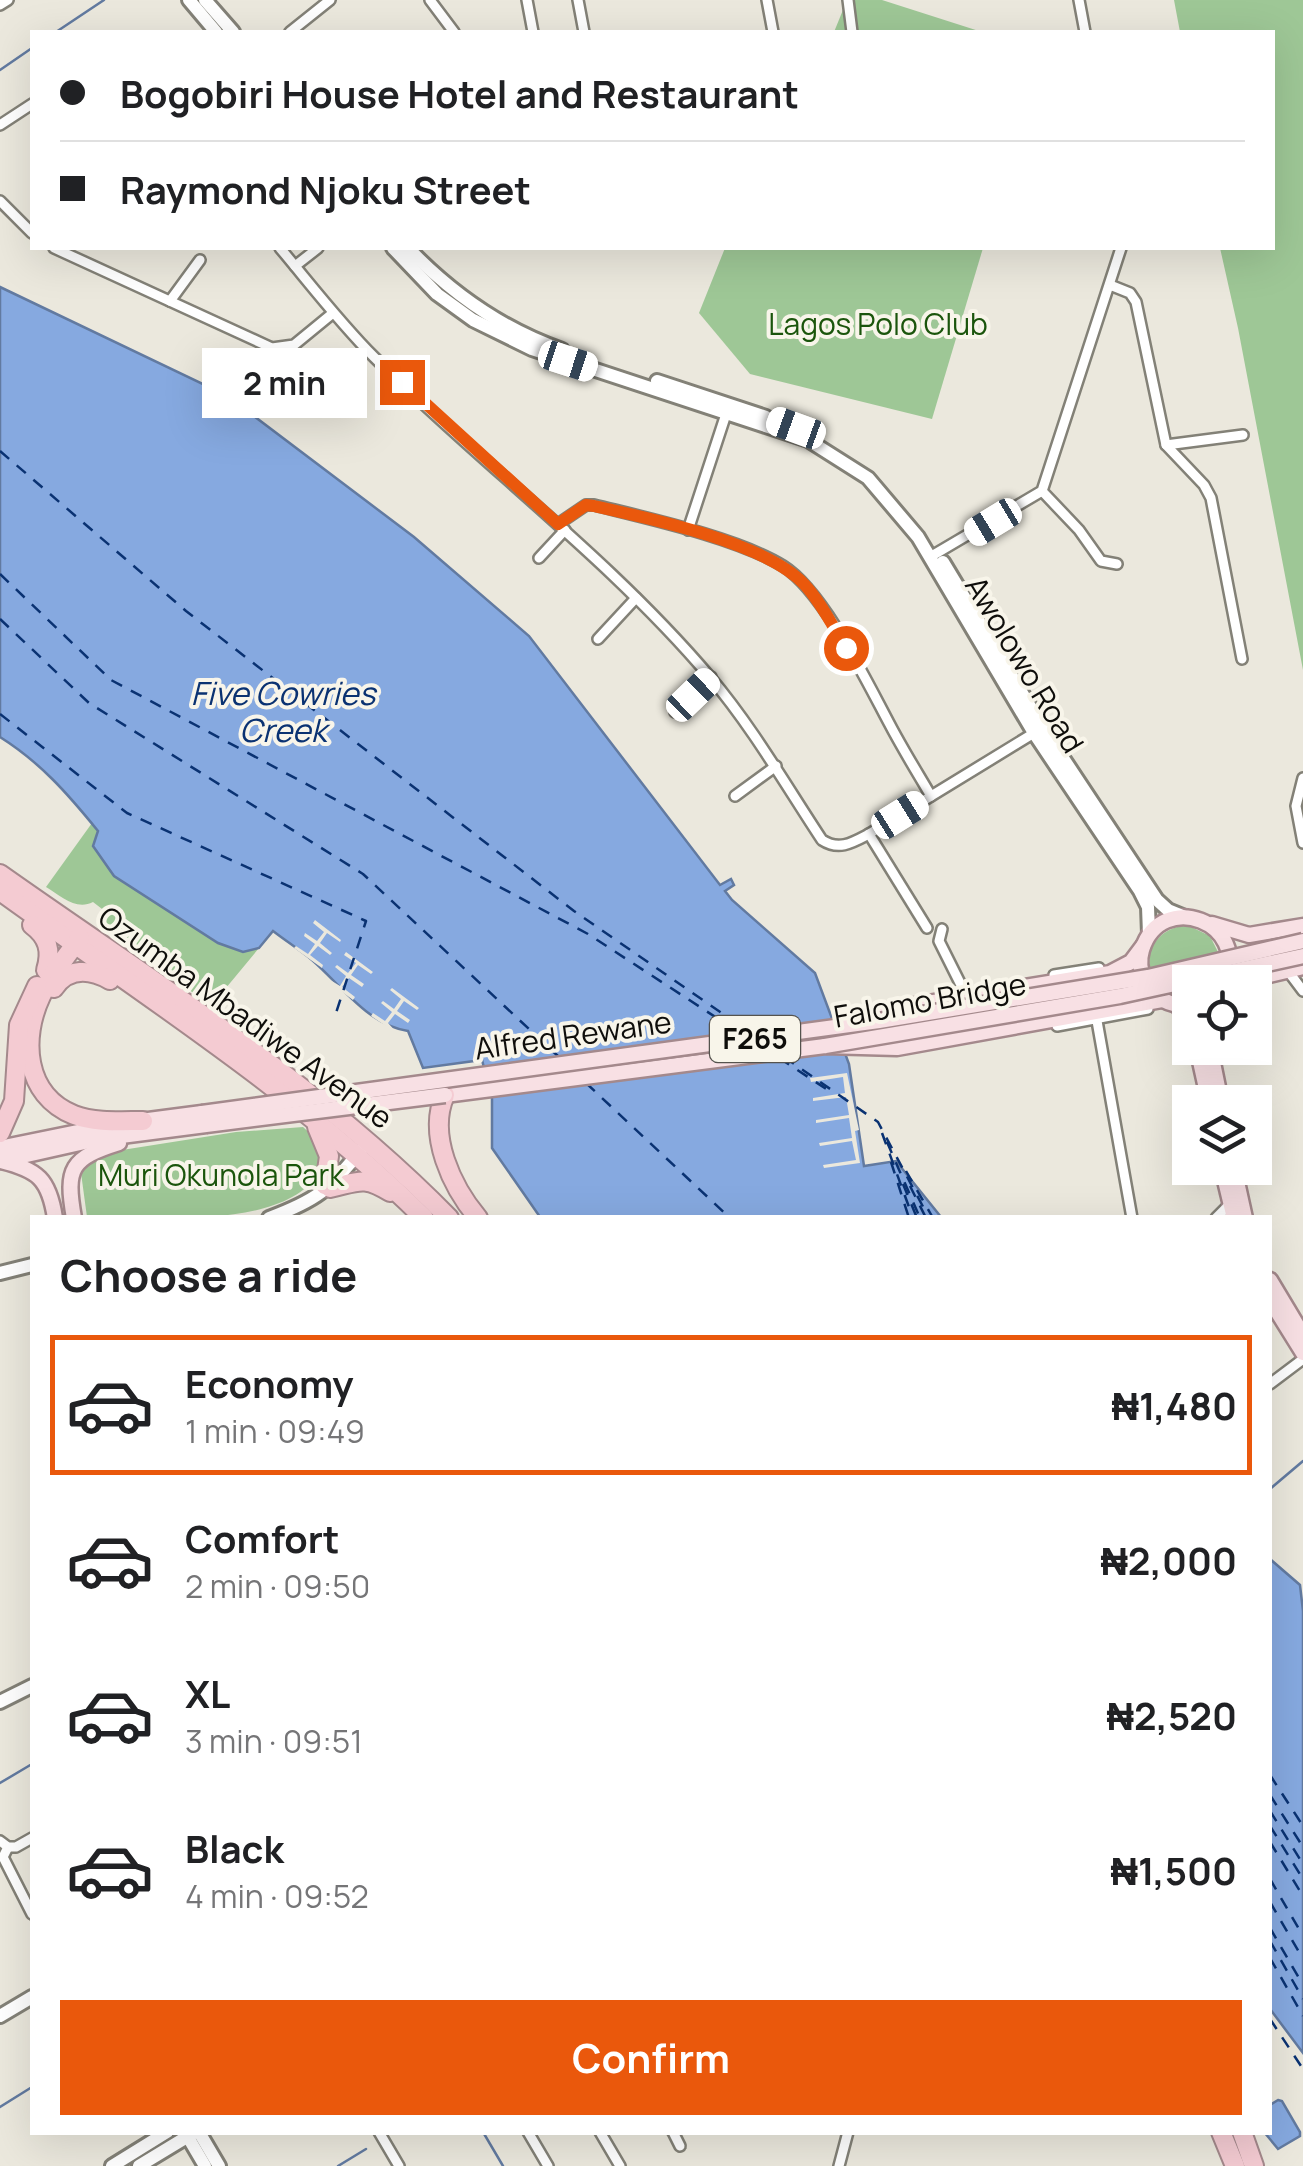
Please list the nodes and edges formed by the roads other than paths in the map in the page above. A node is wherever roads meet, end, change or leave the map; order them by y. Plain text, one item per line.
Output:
1 (8, 0) edge
2 (189, 0) edge
3 (206, 0) edge
4 (330, 0) edge
5 (430, 0) edge
6 (527, 0) edge
7 (578, 0) edge
8 (767, 0) edge
9 (848, 0) edge
10 (1079, 0) edge
11 (0, 6) edge
12 (214, 30) edge
13 (230, 30) edge
14 (292, 30) edge
15 (452, 30) edge
16 (533, 30) edge
17 (584, 30) edge
18 (773, 30) edge
19 (852, 30) edge
20 (1085, 30) edge
21 (30, 105) edge
22 (0, 125) edge
23 (0, 201) edge
24 (30, 231) edge
25 (58, 250) edge
26 (282, 250) edge
27 (315, 250) edge
28 (396, 250) edge
29 (410, 250) edge
30 (1120, 250) edge
31 (200, 260) dead end
32 (295, 266) junction
33 (1110, 285) junction
34 (170, 301) junction
35 (333, 313) junction
36 (728, 409) junction
37 (1243, 435) dead end
38 (1166, 445) junction
39 (1042, 492) junction
40 (562, 527) junction
41 (688, 530) junction
42 (934, 555) junction
43 (538, 558) dead end
44 (1118, 564) dead end
45 (636, 598) junction
46 (598, 639) dead end
47 (1242, 659) dead end
48 (711, 678) junction
49 (675, 712) dead end
50 (1038, 730) junction
51 (776, 766) junction
52 (1303, 778) edge
53 (736, 796) dead end
54 (930, 796) junction
55 (869, 834) junction
56 (1303, 843) edge
57 (0, 874) edge
58 (0, 892) edge
59 (0, 900) edge
60 (1186, 917) junction
61 (1205, 921) junction
62 (1303, 926) edge
63 (927, 928) dead end
64 (942, 929) dead end
65 (76, 936) junction
66 (1146, 940) junction
67 (1303, 941) edge
68 (1303, 956) edge
69 (1131, 962) junction
70 (1230, 965) edge
71 (1296, 969) edge
72 (46, 970) junction
73 (1054, 975) dead end
74 (963, 989) dead end
75 (1303, 991) edge
76 (143, 994) junction
77 (1172, 1002) edge
78 (1172, 1004) edge
79 (1172, 1005) edge
80 (36, 1011) junction
81 (1097, 1021) junction
82 (1058, 1026) dead end
83 (823, 1029) junction
84 (825, 1046) junction
85 (445, 1095) junction
86 (304, 1110) junction
87 (204, 1119) junction
88 (150, 1126) junction
89 (0, 1133) edge
90 (360, 1145) junction
91 (0, 1148) edge
92 (0, 1161) edge
93 (325, 1189) junction
94 (420, 1213) edge
95 (55, 1215) edge
96 (73, 1215) edge
97 (275, 1215) edge
98 (445, 1215) edge
99 (476, 1215) edge
100 (1131, 1215) edge
101 (30, 1265) edge
102 (0, 1272) edge
103 (1272, 1283) edge
104 (1272, 1303) edge
105 (1303, 1336) edge
106 (1303, 1356) edge
107 (1272, 1382) edge
108 (30, 1687) edge
109 (2, 1698) edge
110 (30, 1839) edge
111 (4, 1844) edge
112 (30, 1910) edge
113 (30, 1998) edge
114 (0, 2016) edge
115 (162, 2135) edge
116 (190, 2135) edge
117 (192, 2135) edge
118 (193, 2135) edge
119 (381, 2135) edge
120 (530, 2135) edge
121 (602, 2135) edge
122 (674, 2135) edge
123 (847, 2135) edge
124 (1222, 2135) edge
125 (1243, 2135) edge
126 (680, 2146) dead end
127 (112, 2166) edge
128 (139, 2166) edge
129 (206, 2166) edge
130 (220, 2166) edge
131 (399, 2166) edge
132 (548, 2166) edge
133 (620, 2166) edge
134 (840, 2166) edge
135 (1235, 2166) edge
136 (1254, 2166) edge

1 - 11 street
2 - 12 main road
3 - 13 main road
4 - 14 street
5 - 15 street
6 - 16 street
7 - 17 street
8 - 18 street
9 - 19 street
10 - 20 street
21 - 22 street
23 - 24 street
25 - 34 street
26 - 32 street
27 - 32 street
28 - 36 main road, Awolowo Road
29 - 36 main road, Awolowo Road
30 - 33 street
31 - 34 street
32 - 35 street
33 - 38 street
33 - 39 street
34 - 35 street
35 - 40 street
36 - 41 street
36 - 42 main road, Awolowo Road
37 - 38 street
38 - 47 street
39 - 42 street
39 - 44 street
40 - 41 street
40 - 43 street
40 - 45 street
41 - 54 street
42 - 50 main road, Awolowo Road
45 - 46 street
45 - 48 street
48 - 49 street
48 - 51 street
50 - 54 street
50 - 60 main road, Awolowo Road
50 - 66 main road, Awolowo Road
51 - 53 street
51 - 55 street
52 - 56 street
54 - 55 street
55 - 63 street
57 - 65 highway, Ozumba Mbadiwe Avenue
58 - 65 highway, Ozumba Mbadiwe Avenue
59 - 72 highway
60 - 61 main road
60 - 66 main road
61 - 62 main road
61 - 70 main road
64 - 74 street
65 - 72 highway
65 - 76 highway, Ozumba Mbadiwe Avenue
65 - 80 highway
65 - 90 highway, Ozumba Mbadiwe Avenue
66 - 69 main road
66 - 77 main road
67 - 83 main road, Alfred Rewane / F265, bridge
68 - 84 main road, Falomo Bridge / F265, bridge
69 - 73 street
69 - 83 main road, bridge
71 - 75 street
72 - 89 highway
76 - 80 highway
76 - 86 highway, Ozumba Mbadiwe Avenue
78 - 84 main road, bridge
79 - 81 street
80 - 88 highway
81 - 82 street
81 - 100 street
83 - 87 main road, Alfred Rewane / F265, bridge
84 - 85 main road, Falomo Bridge / F265
85 - 87 main road, Falomo Bridge / F265, bridge
85 - 99 highway
86 - 90 highway, Ozumba Mbadiwe Avenue
86 - 93 highway
87 - 88 main road, F265
88 - 91 main road, F265
88 - 92 main road, F265
88 - 96 main road
90 - 93 main road
90 - 94 highway, Ozumba Mbadiwe Avenue
90 - 98 highway, Ozumba Mbadiwe Avenue
92 - 95 main road
93 - 94 highway
93 - 97 main road
101 - 102 main road
103 - 105 main road
104 - 106 main road
106 - 107 street
108 - 109 main road
110 - 111 street
111 - 112 street
113 - 114 main road
115 - 127 main road
116 - 128 main road
117 - 129 main road
118 - 130 main road
119 - 131 street
120 - 132 street
121 - 133 street
122 - 126 street
123 - 134 street
124 - 135 highway
125 - 136 highway

